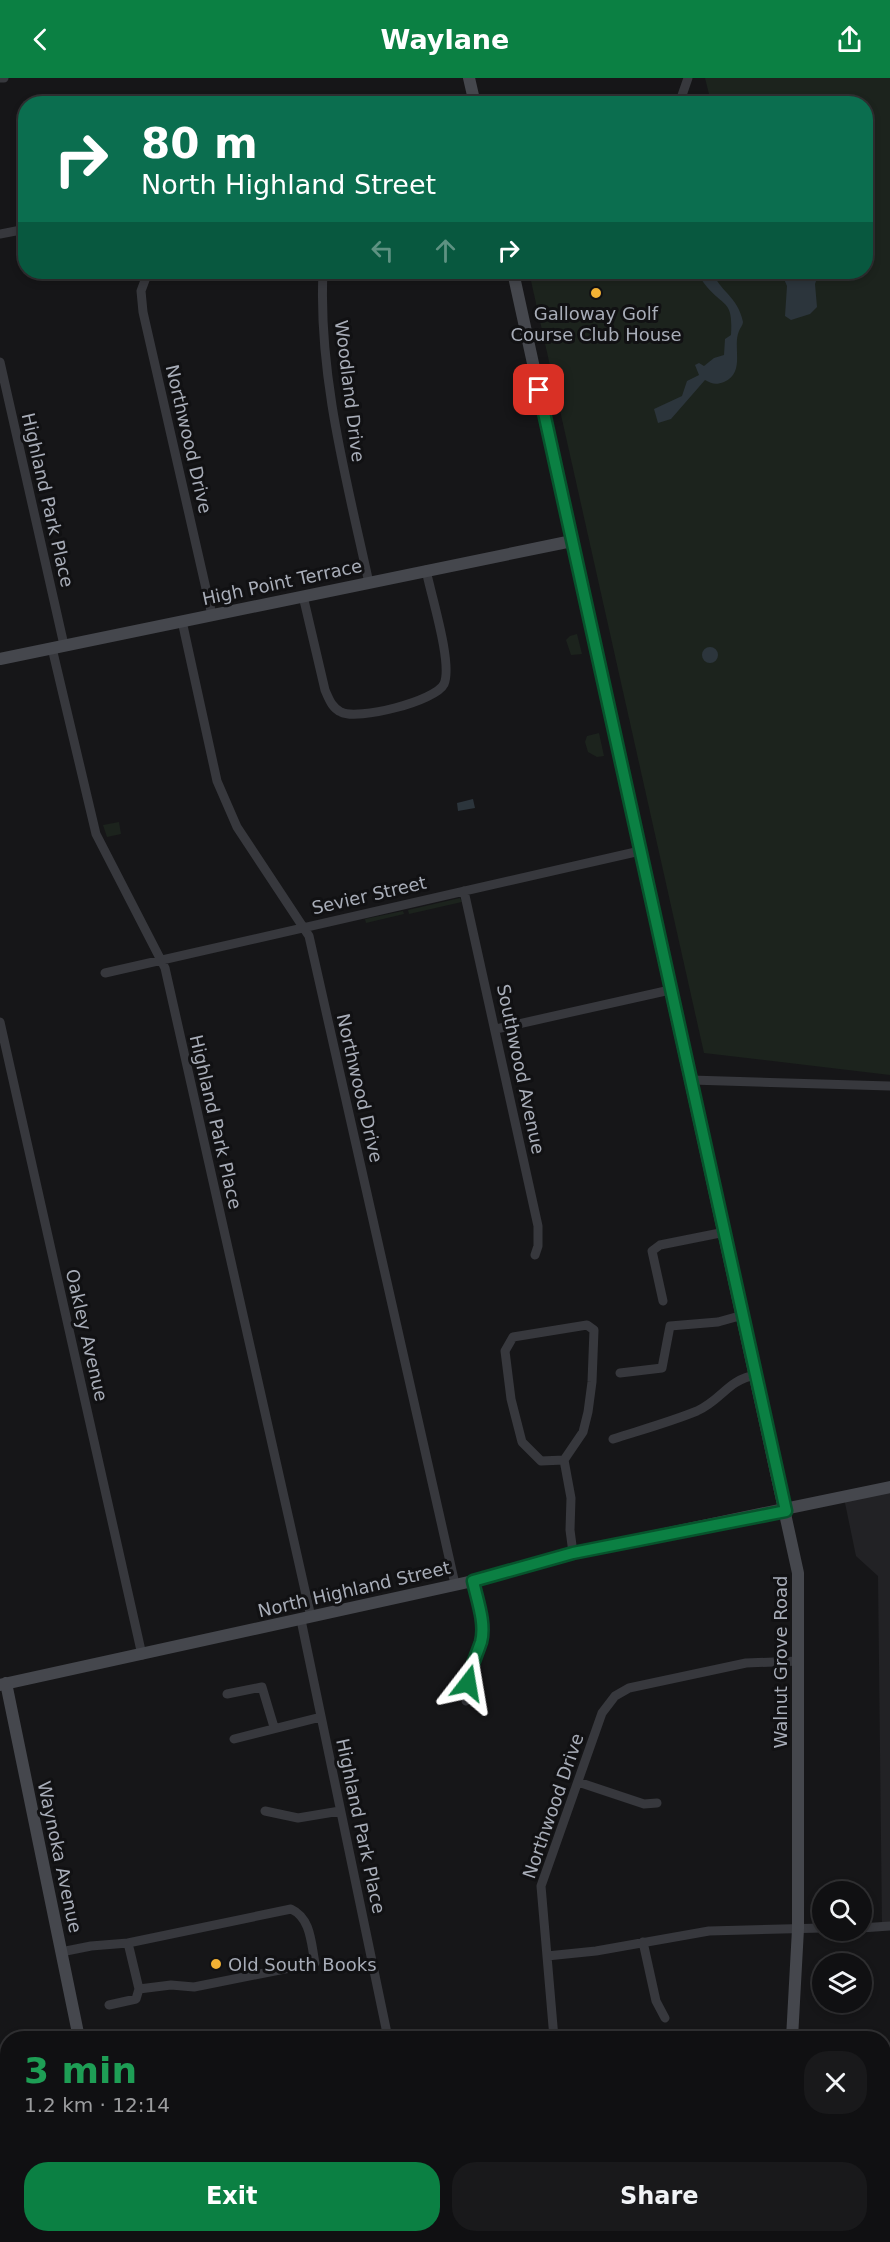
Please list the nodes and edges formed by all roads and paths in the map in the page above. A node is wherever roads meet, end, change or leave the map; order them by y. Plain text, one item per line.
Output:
1 (469, 78) edge
2 (688, 78) edge
3 (473, 96) edge
4 (682, 96) edge
5 (18, 231) edge
6 (0, 234) edge
7 (145, 279) edge
8 (323, 279) edge
9 (515, 279) edge
10 (0, 362) edge
11 (572, 541) junction
12 (426, 570) junction
13 (369, 583) junction
14 (303, 596) junction
15 (212, 615) junction
16 (182, 621) junction
17 (58, 646) junction
18 (0, 659) edge
19 (640, 851) junction
20 (464, 891) junction
21 (304, 926) junction
22 (161, 959) junction
23 (105, 973) dead end
24 (670, 990) junction
25 (0, 1022) edge
26 (496, 1029) junction
27 (691, 1080) junction
28 (890, 1086) edge
29 (725, 1232) junction
30 (535, 1255) dead end
31 (663, 1300) dead end
32 (743, 1316) junction
33 (620, 1373) dead end
34 (756, 1375) junction
35 (613, 1439) dead end
36 (564, 1460) junction
37 (890, 1487) edge
38 (786, 1511) junction
39 (573, 1553) junction
40 (473, 1581) junction
41 (455, 1584) junction
42 (306, 1618) junction
43 (142, 1655) junction
44 (800, 1661) junction
45 (3, 1684) edge
46 (227, 1694) dead end
47 (466, 1701) dead end
48 (321, 1717) junction
49 (274, 1727) junction
50 (234, 1739) dead end
51 (578, 1782) junction
52 (657, 1803) dead end
53 (265, 1811) dead end
54 (340, 1811) junction
55 (798, 1929) junction
56 (812, 1929) edge
57 (643, 1942) junction
58 (129, 1943) junction
59 (61, 1952) junction
60 (547, 1956) junction
61 (139, 1989) junction
62 (109, 2005) dead end
63 (665, 2018) dead end
64 (76, 2031) edge
65 (387, 2031) edge
66 (553, 2031) edge
67 (792, 2031) edge

1 - 3 main road
2 - 4 street
5 - 6 street
7 - 15 street, Northwood Drive
8 - 13 street, Woodland Drive
9 - 11 main road, Walnut Grove Road
10 - 17 street, Highland Park Place
11 - 12 main road, High Point Terrace
11 - 19 main road, Walnut Grove Road
12 - 13 main road, High Point Terrace
12 - 14 street
13 - 14 main road, High Point Terrace
14 - 15 main road, High Point Terrace
15 - 16 main road, High Point Terrace
16 - 17 main road, High Point Terrace
16 - 21 street, Northwood Drive
17 - 18 main road, High Point Terrace
17 - 22 street, Highland Park Place
19 - 20 street, Sevier Street
19 - 24 main road, Walnut Grove Road
20 - 21 street, Sevier Street
20 - 26 street, Southwood Avenue
21 - 22 street, Sevier Street
21 - 41 street, Northwood Drive
22 - 23 street, Sevier Street
22 - 42 street, Highland Park Place
24 - 26 street
24 - 27 main road, Walnut Grove Road
25 - 43 street, Oakley Avenue
26 - 30 street, Southwood Avenue
27 - 28 street
27 - 29 main road, Walnut Grove Road
29 - 31 street
29 - 32 main road, Walnut Grove Road
32 - 33 street
32 - 34 main road, Walnut Grove Road
34 - 35 street
34 - 38 main road, Walnut Grove Road
36 - 36 street
36 - 39 street
37 - 38 main road, North Highland Street
38 - 39 main road, North Highland Street
38 - 44 main road, Walnut Grove Road
39 - 40 main road, North Highland Street
40 - 41 main road, North Highland Street
40 - 47 street
41 - 42 main road, North Highland Street
42 - 43 main road, North Highland Street
42 - 48 street, Highland Park Place
43 - 45 main road, North Highland Street
44 - 51 street, Northwood Drive
44 - 55 main road, Walnut Grove Road
45 - 59 main road, Waynoka Avenue
46 - 49 street
48 - 49 street
48 - 54 street, Highland Park Place
49 - 50 street
51 - 52 street
51 - 60 street, Northwood Drive
53 - 54 street
54 - 65 street, Highland Park Place
55 - 56 street
55 - 57 street
55 - 67 main road, Walnut Grove Road
57 - 60 street
57 - 63 street
58 - 59 street
58 - 61 street
58 - 61 street
59 - 64 main road, Waynoka Avenue
60 - 66 street, Northwood Drive
61 - 62 street

